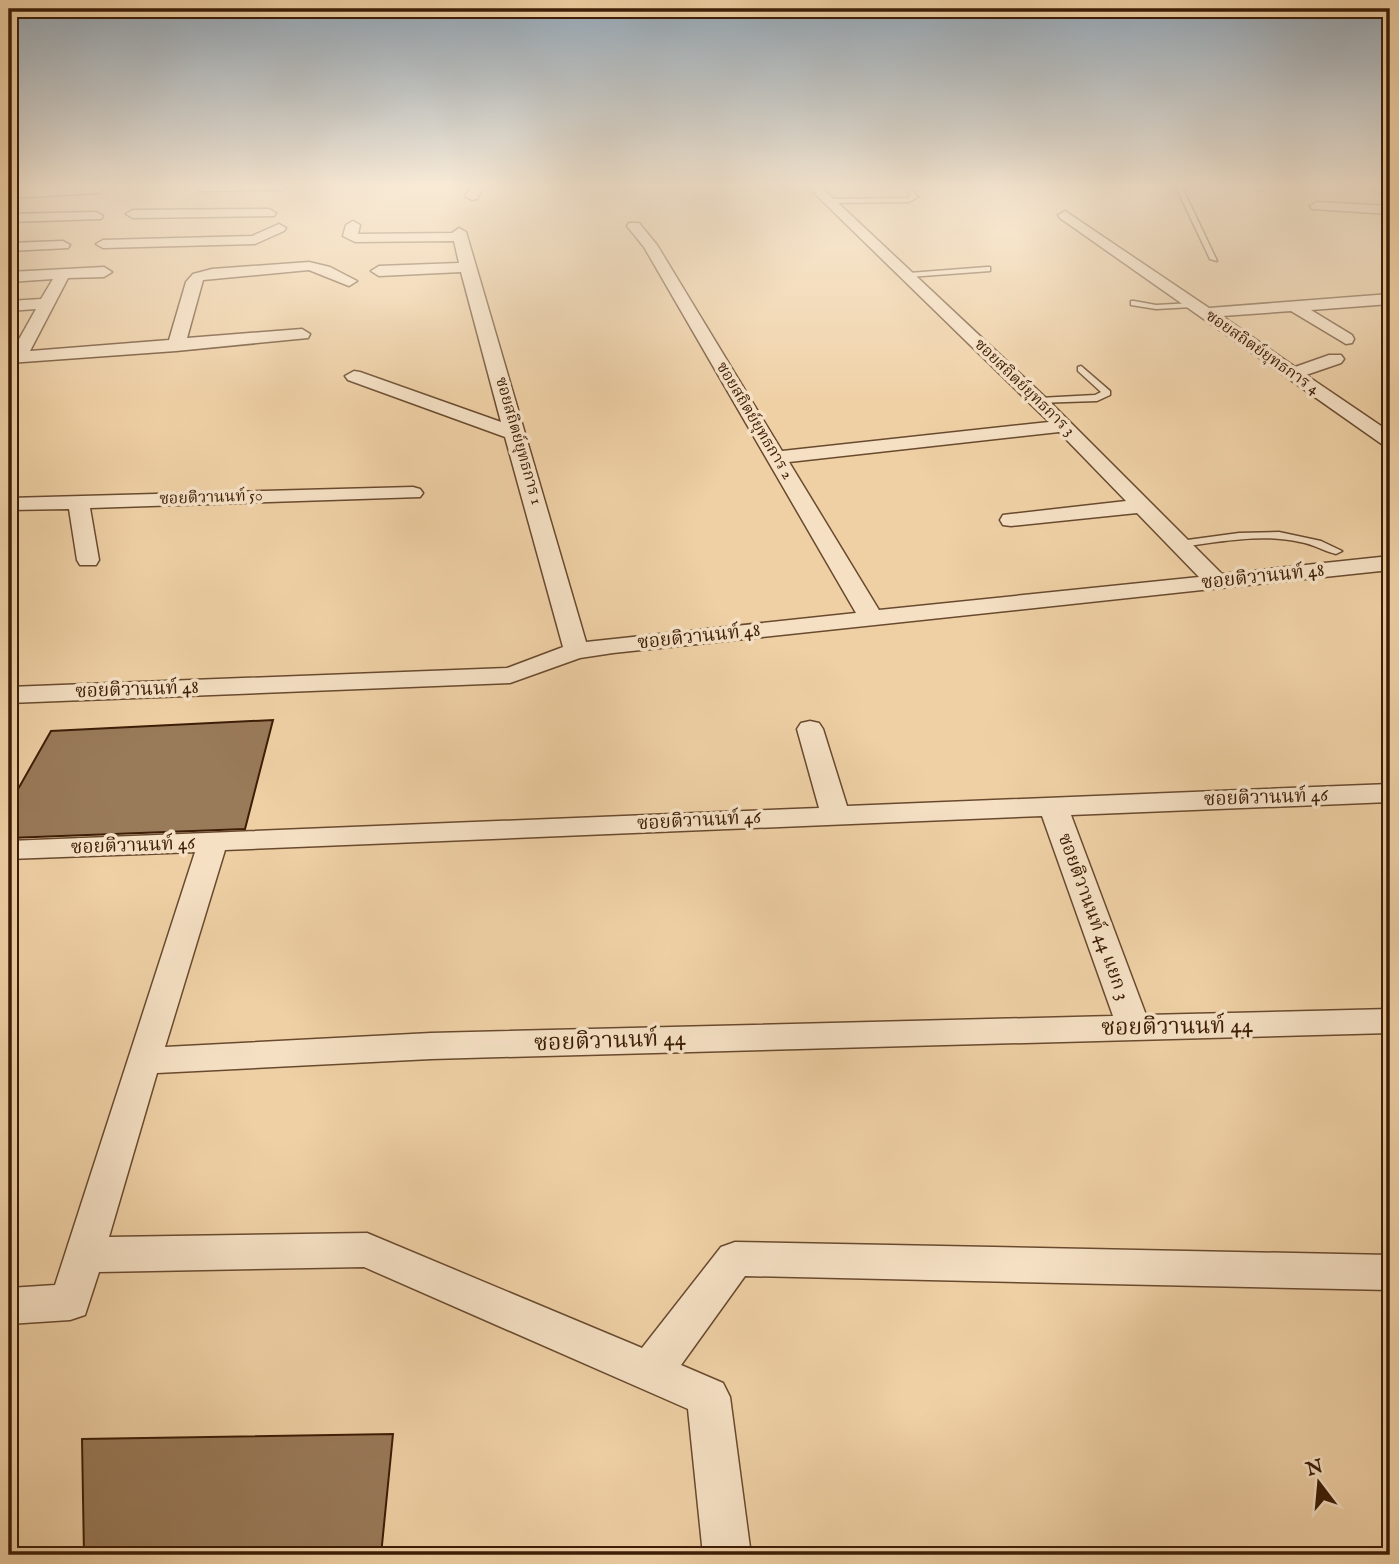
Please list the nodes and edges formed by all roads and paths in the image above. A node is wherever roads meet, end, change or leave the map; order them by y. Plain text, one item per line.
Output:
1 (465, 258) edge
2 (658, 258) edge
3 (891, 258) edge
4 (1126, 258) edge
5 (467, 268) junction
6 (987, 269) dead end
7 (379, 271) dead end
8 (104, 272) dead end
9 (63, 274) junction
10 (909, 275) junction
11 (9, 278) edge
12 (349, 281) dead end
13 (1386, 302) edge
14 (45, 303) junction
15 (1134, 303) dead end
16 (9, 306) edge
17 (1294, 306) junction
18 (1198, 309) junction
19 (302, 334) dead end
20 (9, 339) edge
21 (1346, 339) dead end
22 (176, 346) junction
23 (20, 349) edge
24 (1335, 359) dead end
25 (1081, 369) dead end
26 (1290, 374) junction
27 (354, 376) dead end
28 (1040, 401) junction
29 (1064, 426) junction
30 (516, 434) junction
31 (1390, 441) edge
32 (776, 458) junction
33 (413, 493) dead end
34 (78, 502) junction
35 (9, 504) edge
36 (1143, 506) junction
37 (1011, 520) dead end
38 (1180, 544) junction
39 (1336, 551) dead end
40 (88, 560) dead end
41 (1390, 563) edge
42 (1218, 583) junction
43 (872, 619) junction
44 (576, 651) junction
45 (9, 695) edge
46 (810, 729) dead end
47 (1390, 793) edge
48 (1053, 806) junction
49 (835, 815) junction
50 (213, 843) junction
51 (9, 850) edge
52 (1390, 1021) edge
53 (1134, 1028) junction
54 (143, 1060) junction
55 (85, 1255) junction
56 (1390, 1273) edge
57 (9, 1306) edge
58 (650, 1372) junction
59 (727, 1555) edge

1 - 5 street, ซอยสถิตย์ยุทธการ 1
2 - 32 street, ซอยสถิตย์ยุทธการ 2
3 - 10 street, ซอยสถิตย์ยุทธการ 3
4 - 18 street, ซอยสถิตย์ยุทธการ 4
5 - 7 street
5 - 30 street, ซอยสถิตย์ยุทธการ 1
6 - 10 lane
8 - 9 street
9 - 11 street
9 - 14 street
10 - 28 street, ซอยสถิตย์ยุทธการ 3
12 - 22 street
13 - 17 street
14 - 16 street
14 - 23 street
15 - 18 lane
17 - 18 street
17 - 21 street
18 - 26 street, ซอยสถิตย์ยุทธการ 4
19 - 22 street
20 - 23 street
22 - 23 street
24 - 26 street
25 - 28 lane
26 - 31 street, ซอยสถิตย์ยุทธการ 4
27 - 30 street
28 - 29 street, ซอยสถิตย์ยุทธการ 3
29 - 32 street
29 - 36 street, ซอยสถิตย์ยุทธการ 3
30 - 44 street, ซอยสถิตย์ยุทธการ 1
32 - 43 street, ซอยสถิตย์ยุทธการ 2
33 - 34 street, ซอยติวานนท์ 50
34 - 35 street, ซอยติวานนท์ 50
34 - 40 street
36 - 37 street
36 - 38 street, ซอยสถิตย์ยุทธการ 3
38 - 39 lane
38 - 42 street, ซอยสถิตย์ยุทธการ 3
41 - 42 street, ซอยติวานนท์ 48
42 - 43 street, ซอยติวานนท์ 48
43 - 44 street, ซอยติวานนท์ 48
44 - 45 street, ซอยติวานนท์ 48
46 - 49 street
47 - 48 street, ซอยติวานนท์ 46
48 - 49 street, ซอยติวานนท์ 46
48 - 53 street, ซอยติวานนท์ 44 แยก 3
49 - 50 street, ซอยติวานนท์ 46
50 - 51 street, ซอยติวานนท์ 46
50 - 54 street
52 - 53 street, ซอยติวานนท์ 44
53 - 54 street, ซอยติวานนท์ 44
54 - 55 street
55 - 57 street
55 - 58 street
56 - 58 street
58 - 59 street

